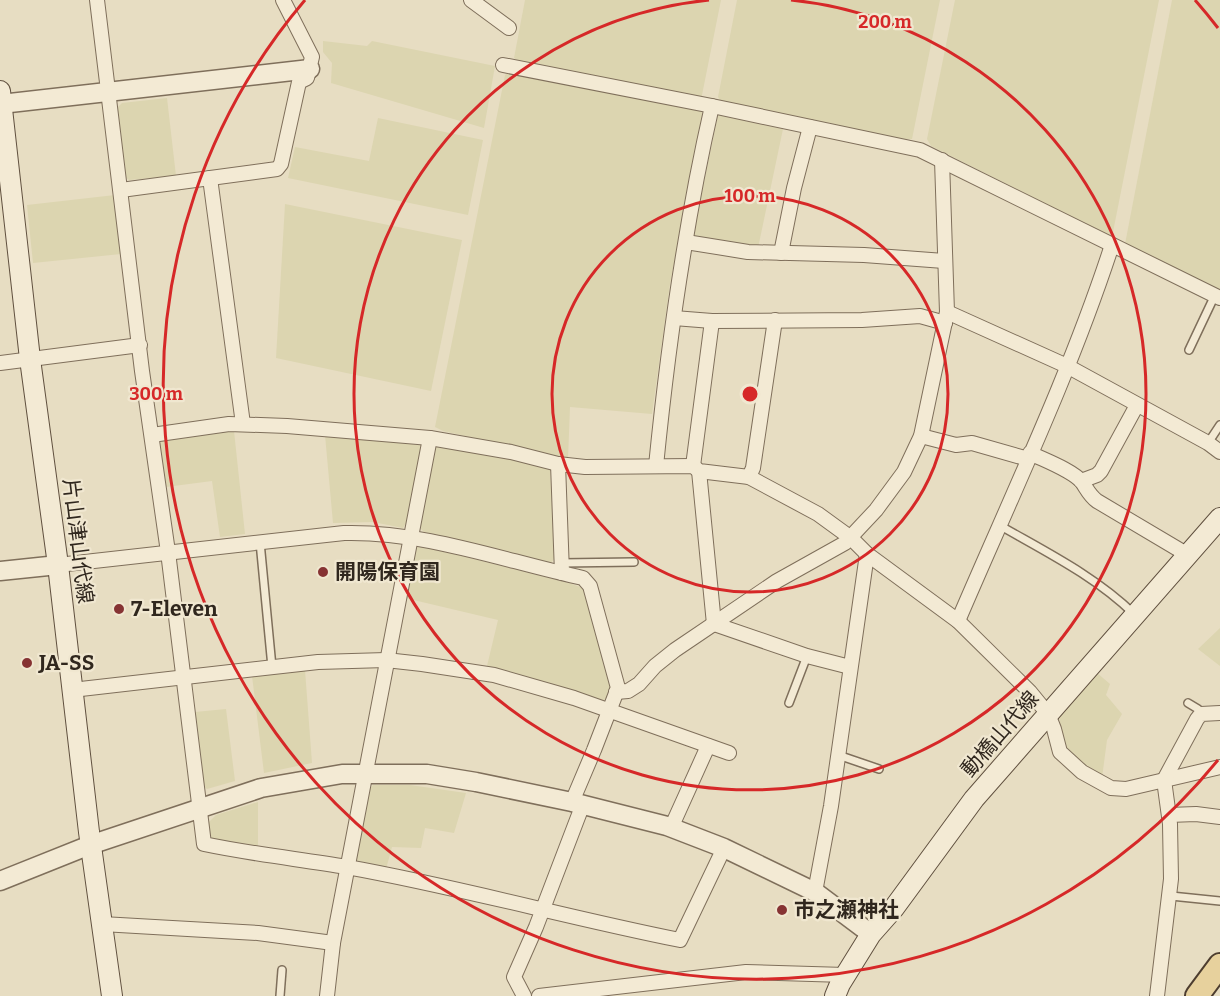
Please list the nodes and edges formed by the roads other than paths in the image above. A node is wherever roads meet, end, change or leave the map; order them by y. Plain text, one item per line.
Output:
1 (97, 0) edge
2 (283, 0) edge
3 (471, 0) edge
4 (509, 28) dead end
5 (502, 65) dead end
6 (310, 69) junction
7 (107, 92) junction
8 (1, 102) edge
9 (712, 106) junction
10 (810, 127) junction
11 (942, 160) junction
12 (210, 178) junction
13 (121, 190) junction
14 (686, 242) junction
15 (1112, 245) junction
16 (781, 253) junction
17 (944, 261) junction
18 (1218, 297) edge
19 (946, 317) junction
20 (674, 318) junction
21 (775, 320) junction
22 (712, 321) junction
23 (140, 345) junction
24 (1189, 350) dead end
25 (30, 359) junction
26 (0, 363) edge
27 (1067, 366) junction
28 (1137, 405) junction
29 (243, 424) junction
30 (1220, 425) edge
31 (152, 435) junction
32 (921, 436) junction
33 (430, 438) junction
34 (1208, 443) junction
35 (1220, 452) edge
36 (1029, 456) junction
37 (558, 464) junction
38 (656, 466) junction
39 (696, 469) junction
40 (749, 477) junction
41 (1081, 480) junction
42 (1220, 518) edge
43 (999, 525) junction
44 (410, 537) junction
45 (851, 538) junction
46 (260, 542) junction
47 (168, 552) junction
48 (867, 554) junction
49 (1188, 555) junction
50 (634, 562) dead end
51 (58, 565) junction
52 (562, 568) junction
53 (0, 571) edge
54 (1136, 616) junction
55 (958, 621) junction
56 (714, 624) junction
57 (807, 656) junction
58 (386, 660) junction
59 (850, 667) junction
60 (272, 668) junction
61 (183, 678) junction
62 (72, 690) junction
63 (616, 692) junction
64 (789, 703) dead end
65 (1188, 703) dead end
66 (610, 711) junction
67 (1220, 713) edge
68 (1048, 714) junction
69 (1201, 714) junction
70 (708, 746) junction
71 (729, 753) dead end
72 (838, 755) junction
73 (1220, 767) edge
74 (879, 769) dead end
75 (365, 773) junction
76 (1164, 780) junction
77 (578, 803) junction
78 (200, 808) junction
79 (1169, 815) junction
80 (1220, 817) edge
81 (670, 828) junction
82 (90, 845) junction
83 (724, 848) junction
84 (347, 867) junction
85 (0, 881) edge
86 (815, 892) junction
87 (1170, 896) junction
88 (1220, 901) edge
89 (542, 909) junction
90 (102, 924) junction
91 (872, 934) junction
92 (333, 943) junction
93 (1220, 965) edge
94 (282, 970) dead end
95 (845, 975) junction
96 (112, 996) edge
97 (280, 996) edge
98 (327, 996) edge
99 (524, 996) edge
100 (539, 996) edge
101 (835, 996) edge
102 (1158, 996) edge
103 (1197, 996) edge

1 - 7 street
2 - 6 street
3 - 4 street
5 - 9 street
6 - 7 street
6 - 12 street
7 - 8 street
7 - 13 street
8 - 25 main road, 片山津山代線
9 - 10 street
9 - 14 street
10 - 11 street
10 - 16 street
11 - 15 street
11 - 17 street
12 - 13 street
12 - 29 street
13 - 23 street
14 - 16 street
14 - 20 street
15 - 18 street
15 - 27 street
16 - 17 street
17 - 19 street
18 - 24 lane
19 - 21 street
19 - 27 street
19 - 32 street
20 - 22 street
20 - 38 street
21 - 22 street
21 - 40 street
22 - 39 street
23 - 25 street
23 - 31 street
25 - 26 street
25 - 51 main road, 片山津山代線
27 - 28 street
27 - 36 street
28 - 34 street
28 - 41 street
29 - 31 street
29 - 33 street
30 - 34 lane
31 - 47 street
32 - 36 street
32 - 45 street
33 - 37 street
33 - 44 street
34 - 35 street
36 - 41 street
36 - 43 street
37 - 38 street
37 - 52 street
38 - 39 street
39 - 40 street
39 - 56 street
40 - 45 street
41 - 49 street
42 - 49 main road, 動橋山代線
43 - 54 lane
43 - 55 street
44 - 46 street
44 - 52 street
44 - 58 street
45 - 48 street
45 - 56 street
46 - 47 street
46 - 60 lane
47 - 51 street
47 - 61 street
48 - 55 street
48 - 59 street
49 - 54 main road, 動橋山代線
50 - 52 lane
51 - 53 street
51 - 62 main road, 片山津山代線
52 - 63 street
54 - 68 main road, 動橋山代線
55 - 68 street
56 - 57 street
56 - 63 street
57 - 59 street
57 - 64 lane
58 - 60 street
58 - 66 street
58 - 75 street
59 - 72 street
60 - 61 street
61 - 62 street
61 - 78 street
62 - 82 main road, 片山津山代線
63 - 66 street
65 - 69 lane
66 - 70 street
66 - 77 street
67 - 69 street
68 - 76 street
68 - 91 main road, 動橋山代線
69 - 76 street
70 - 71 street
70 - 81 street
72 - 74 lane
72 - 86 street
73 - 76 street
75 - 77 street
75 - 78 street
75 - 84 street
76 - 79 street
77 - 81 street
77 - 89 street
78 - 82 street
78 - 84 street
79 - 80 street
79 - 87 street
81 - 83 street
82 - 85 street
82 - 90 main road, 片山津山代線
83 - 86 street
83 - 89 street
84 - 89 street
84 - 92 street
86 - 91 street
87 - 88 lane
87 - 102 street
89 - 99 street
90 - 92 street
90 - 96 main road, 片山津山代線
91 - 95 main road, 動橋山代線
92 - 98 street
93 - 103 main road
94 - 97 lane
95 - 100 street
95 - 101 main road, 動橋山代線

